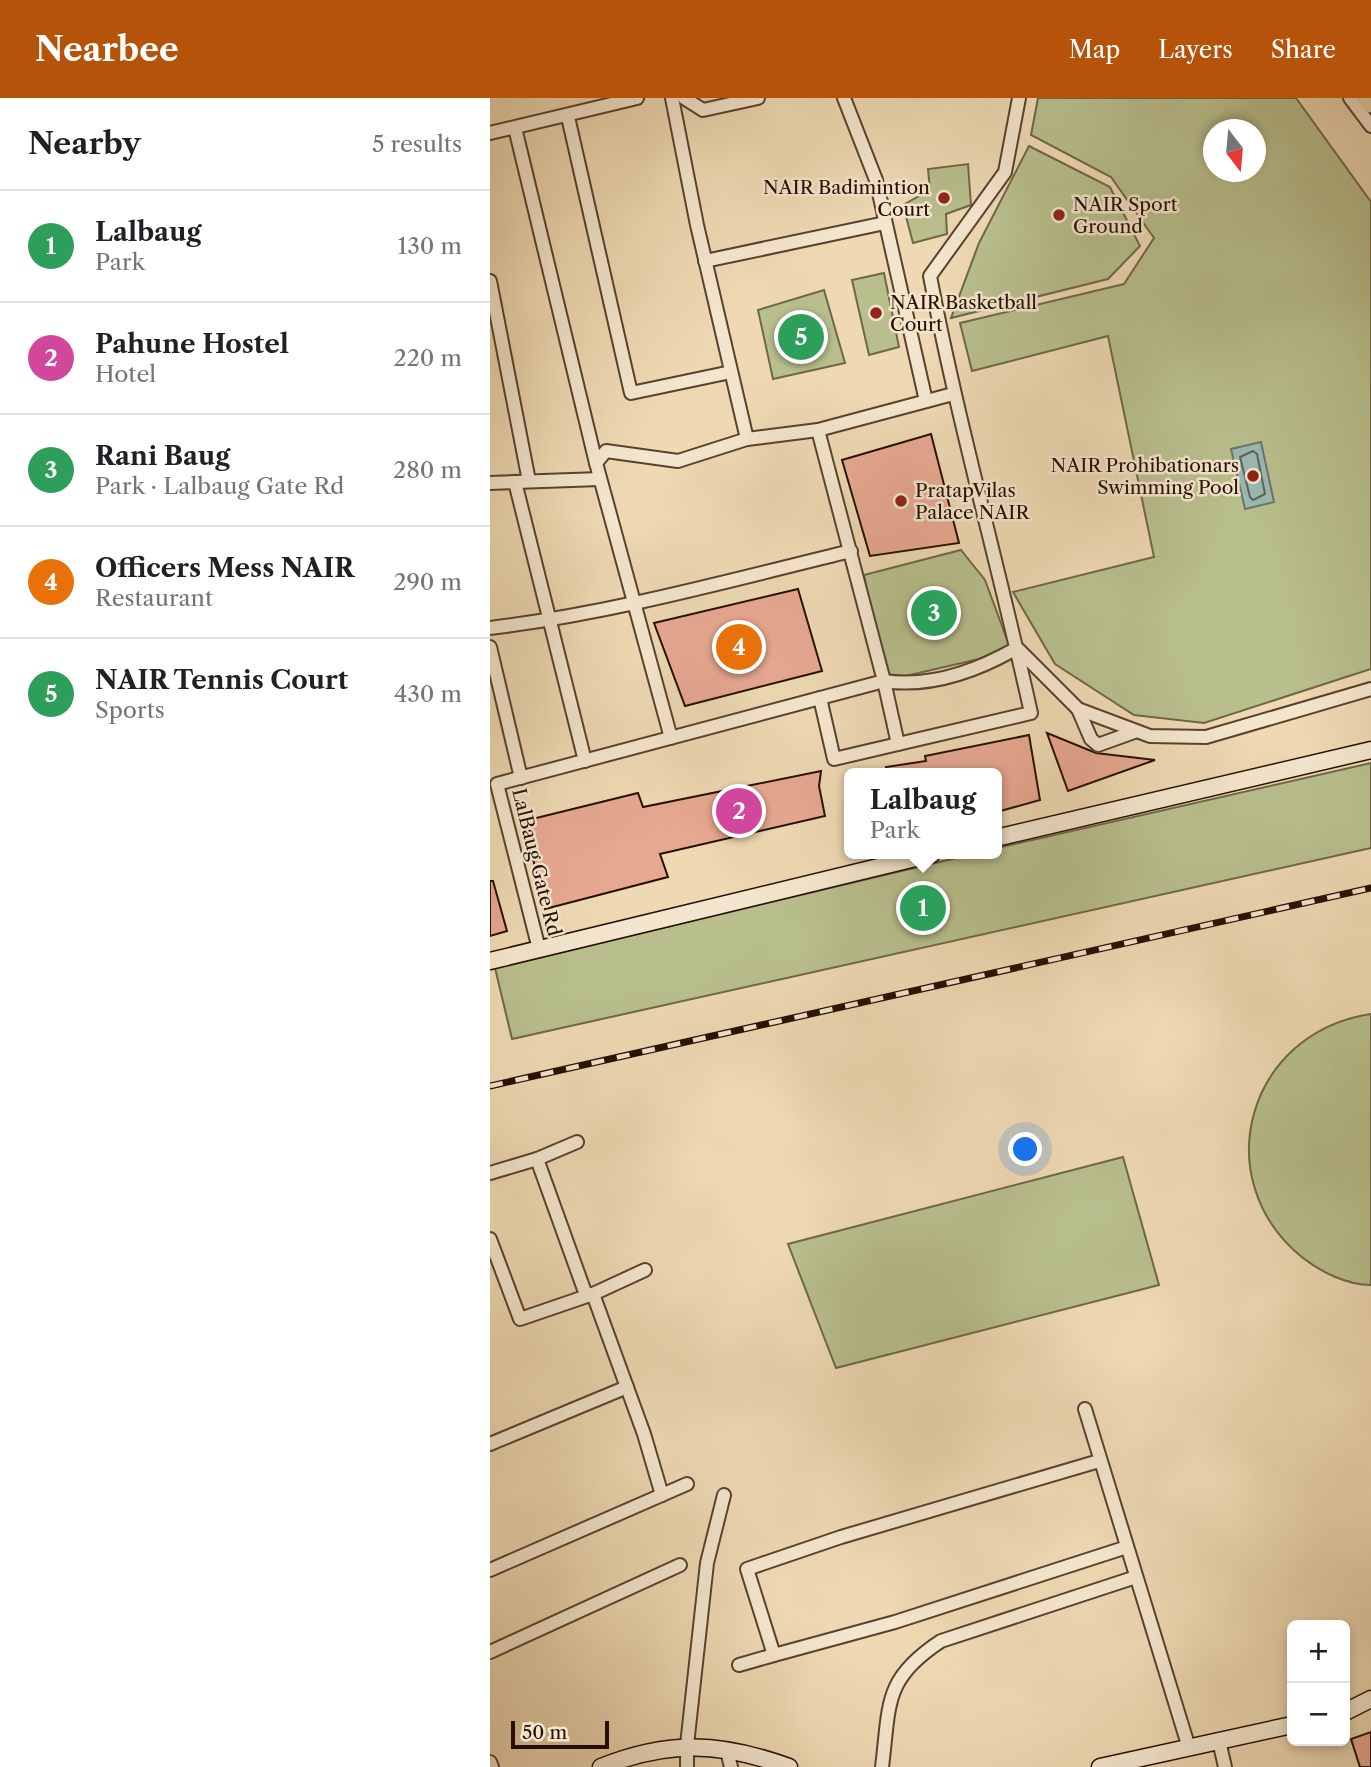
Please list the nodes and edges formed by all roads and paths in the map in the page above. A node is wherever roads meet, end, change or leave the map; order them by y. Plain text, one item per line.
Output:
1 (637, 98) edge
2 (672, 98) edge
3 (684, 98) edge
4 (758, 98) edge
5 (844, 98) edge
6 (1018, 98) edge
7 (1350, 98) edge
8 (568, 117) junction
9 (1371, 126) edge
10 (515, 128) junction
11 (490, 133) edge
12 (885, 223) junction
13 (705, 261) junction
14 (490, 281) edge
15 (731, 372) junction
16 (953, 394) junction
17 (926, 401) junction
18 (818, 430) junction
19 (747, 439) junction
20 (596, 463) junction
21 (600, 479) junction
22 (529, 481) junction
23 (515, 482) junction
24 (490, 483) edge
25 (851, 551) junction
26 (635, 604) junction
27 (550, 621) junction
28 (490, 628) edge
29 (490, 647) edge
30 (1017, 648) junction
31 (884, 681) junction
32 (1371, 689) edge
33 (820, 698) junction
34 (1078, 709) junction
35 (1134, 732) junction
36 (671, 738) junction
37 (898, 744) junction
38 (1371, 750) edge
39 (1371, 758) edge
40 (585, 761) junction
41 (521, 778) junction
42 (1043, 827) junction
43 (1002, 837) edge
44 (911, 859) edge
45 (539, 949) junction
46 (490, 961) edge
47 (577, 1142) dead end
48 (537, 1159) junction
49 (490, 1173) edge
50 (490, 1239) edge
51 (645, 1270) dead end
52 (589, 1295) junction
53 (627, 1387) junction
54 (1085, 1409) dead end
55 (490, 1444) edge
56 (1099, 1461) junction
57 (687, 1484) dead end
58 (662, 1495) junction
59 (724, 1495) dead end
60 (1127, 1547) junction
61 (680, 1565) dead end
62 (490, 1570) edge
63 (1136, 1577) junction
64 (490, 1652) edge
65 (774, 1656) junction
66 (739, 1665) dead end
67 (1371, 1699) edge
68 (1350, 1710) edge
69 (1287, 1726) edge
70 (1219, 1741) junction
71 (687, 1745) junction
72 (1189, 1748) junction
73 (727, 1751) junction
74 (490, 1762) edge
75 (492, 1767) edge
76 (601, 1767) edge
77 (687, 1767) edge
78 (731, 1767) edge
79 (789, 1767) edge
80 (882, 1767) edge
81 (1100, 1767) edge
82 (1225, 1767) edge

1 - 8 street
2 - 13 street
3 - 4 street
5 - 12 street
6 - 16 street
7 - 9 street
8 - 10 street
8 - 15 street
10 - 11 street
10 - 20 street
12 - 13 street
12 - 17 street
13 - 15 street
14 - 22 street
15 - 19 street
16 - 17 street
16 - 30 street
17 - 18 street
18 - 19 street
18 - 25 street
19 - 20 street
20 - 21 street
21 - 22 street
21 - 26 street
22 - 23 street
23 - 24 street
23 - 27 street
25 - 26 street
25 - 31 street
26 - 27 street
26 - 36 street
27 - 28 street
27 - 40 street
29 - 41 street
30 - 31 street
30 - 34 street
30 - 37 street
31 - 33 street
31 - 37 street
32 - 35 street
33 - 36 street
33 - 37 street
34 - 35 street
34 - 35 street
36 - 40 street
38 - 42 street
39 - 42 street
40 - 41 street
41 - 45 street, LalBaug Gate Rd
42 - 43 street
44 - 45 street
45 - 46 street
47 - 48 street
48 - 49 street
48 - 52 street
50 - 52 street
51 - 52 street
52 - 53 street
53 - 55 street
53 - 58 street
54 - 56 street
56 - 60 street
56 - 65 street
57 - 58 street
58 - 62 street
59 - 71 street
60 - 63 street
60 - 65 street
61 - 64 street
63 - 72 street
63 - 80 street
65 - 66 street
67 - 68 street
69 - 70 street
70 - 72 street
70 - 82 street
71 - 73 street
71 - 76 street
71 - 77 street
72 - 81 street
73 - 78 street
73 - 79 street
74 - 75 street

